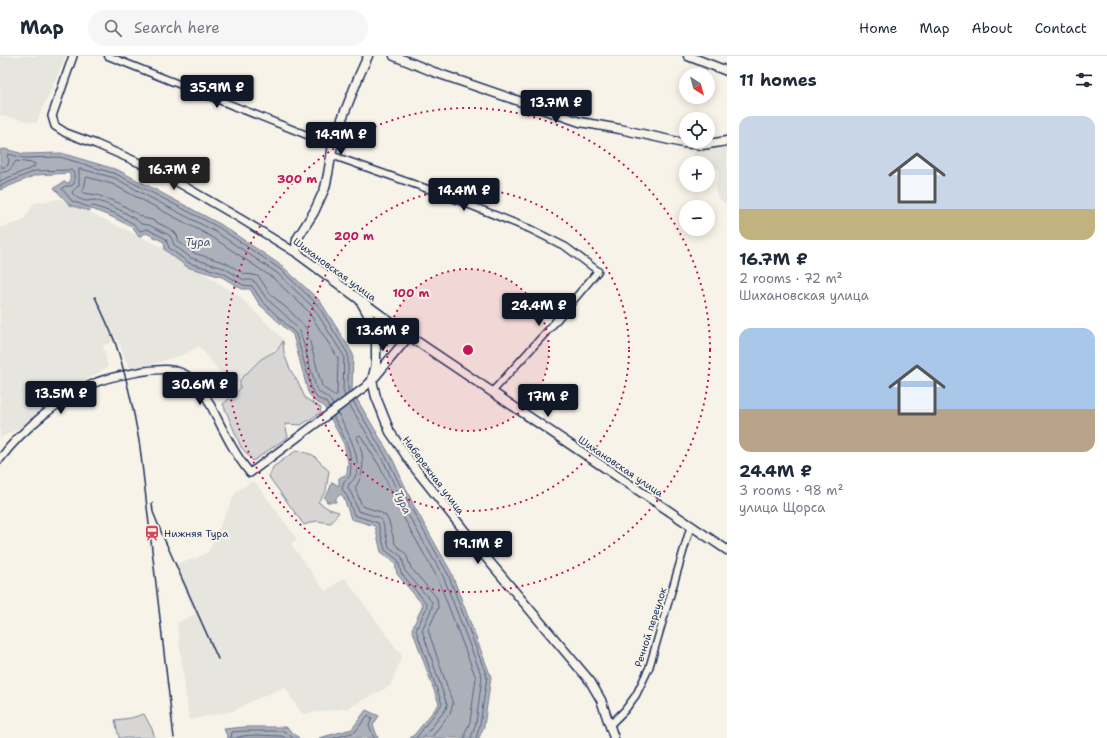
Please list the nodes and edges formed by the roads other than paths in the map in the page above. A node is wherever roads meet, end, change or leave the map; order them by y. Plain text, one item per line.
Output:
1 (73, 56) edge
2 (108, 56) edge
3 (368, 56) edge
4 (394, 56) edge
5 (688, 56) edge
6 (727, 71) edge
7 (727, 141) edge
8 (332, 145) junction
9 (331, 155) junction
10 (298, 254) junction
11 (360, 300) junction
12 (409, 336) junction
13 (372, 380) junction
14 (492, 392) junction
15 (0, 459) edge
16 (692, 525) junction
17 (727, 550) edge
18 (610, 725) junction
19 (614, 738) edge

1 - 10 street, Шихановская улица
2 - 8 street
3 - 8 main road
4 - 7 main road
5 - 6 main road
8 - 9 main road
9 - 10 main road
9 - 14 street
10 - 11 main road, Шихановская улица
11 - 12 main road, Шихановская улица
11 - 13 main road, Набережная улица
12 - 13 main road
12 - 14 main road, Шихановская улица
13 - 15 street
13 - 18 main road, Набережная улица
14 - 16 main road, Шихановская улица
16 - 17 main road, Шихановская улица
16 - 18 street, Речной переулок
18 - 19 main road, Набережная улица

